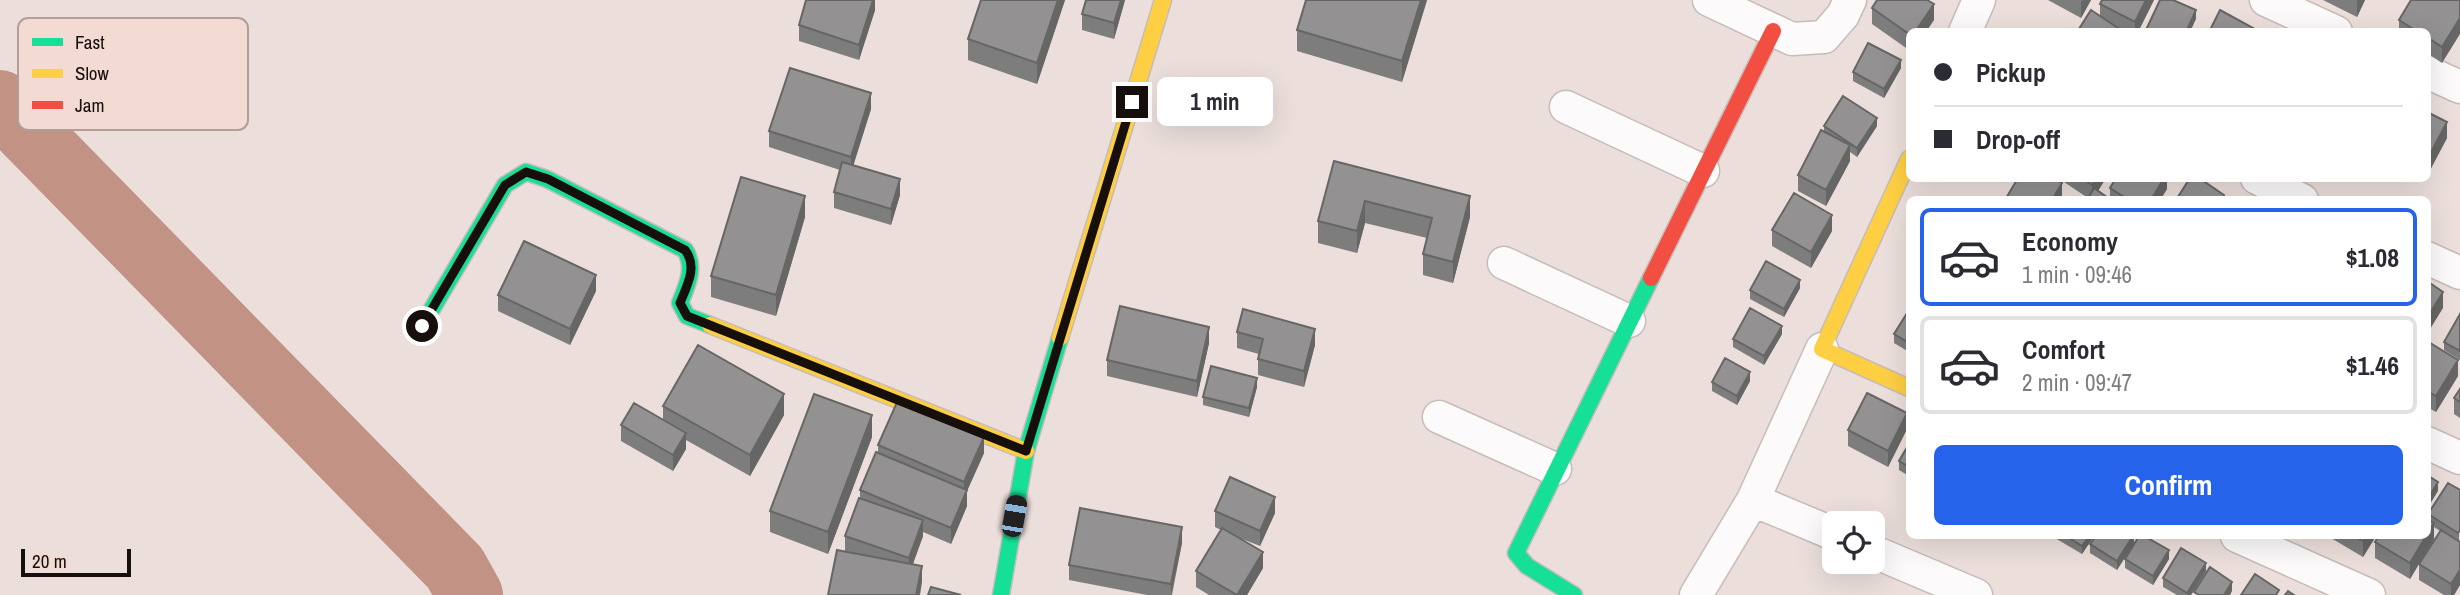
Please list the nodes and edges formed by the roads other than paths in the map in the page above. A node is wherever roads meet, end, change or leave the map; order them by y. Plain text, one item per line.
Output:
1 (1163, 0) edge
2 (1709, 0) edge
3 (1850, 0) edge
4 (1979, 0) edge
5 (2266, 0) edge
6 (1967, 28) edge
7 (2327, 28) edge
8 (1773, 31) junction
9 (2431, 74) edge
10 (2460, 87) edge
11 (1566, 107) dead end
12 (1703, 171) junction
13 (1906, 174) edge
14 (2265, 182) edge
15 (2294, 196) edge
16 (1900, 203) edge
17 (2431, 260) edge
18 (1504, 263) dead end
19 (2460, 273) edge
20 (1629, 321) junction
21 (422, 326) dead end
22 (1822, 349) junction
23 (1906, 387) edge
24 (1439, 417) dead end
25 (2431, 445) edge
26 (1026, 451) junction
27 (2460, 458) edge
28 (1555, 469) junction
29 (1753, 500) junction
30 (1822, 529) edge
31 (2244, 539) edge
32 (1885, 556) edge
33 (1001, 595) edge
34 (1574, 595) edge
35 (1696, 595) edge
36 (1976, 595) edge
37 (2369, 595) edge

1 - 26 street
2 - 8 street
3 - 8 street
4 - 6 street
5 - 7 street
8 - 12 street
9 - 10 street
11 - 12 street
12 - 20 street
13 - 16 street
14 - 15 street
16 - 22 street
17 - 19 street
18 - 20 street
20 - 28 street
21 - 26 street
22 - 23 street
22 - 29 street
24 - 28 street
25 - 27 street
26 - 33 street
28 - 34 street
29 - 30 street
29 - 35 street
31 - 37 street
32 - 36 street

